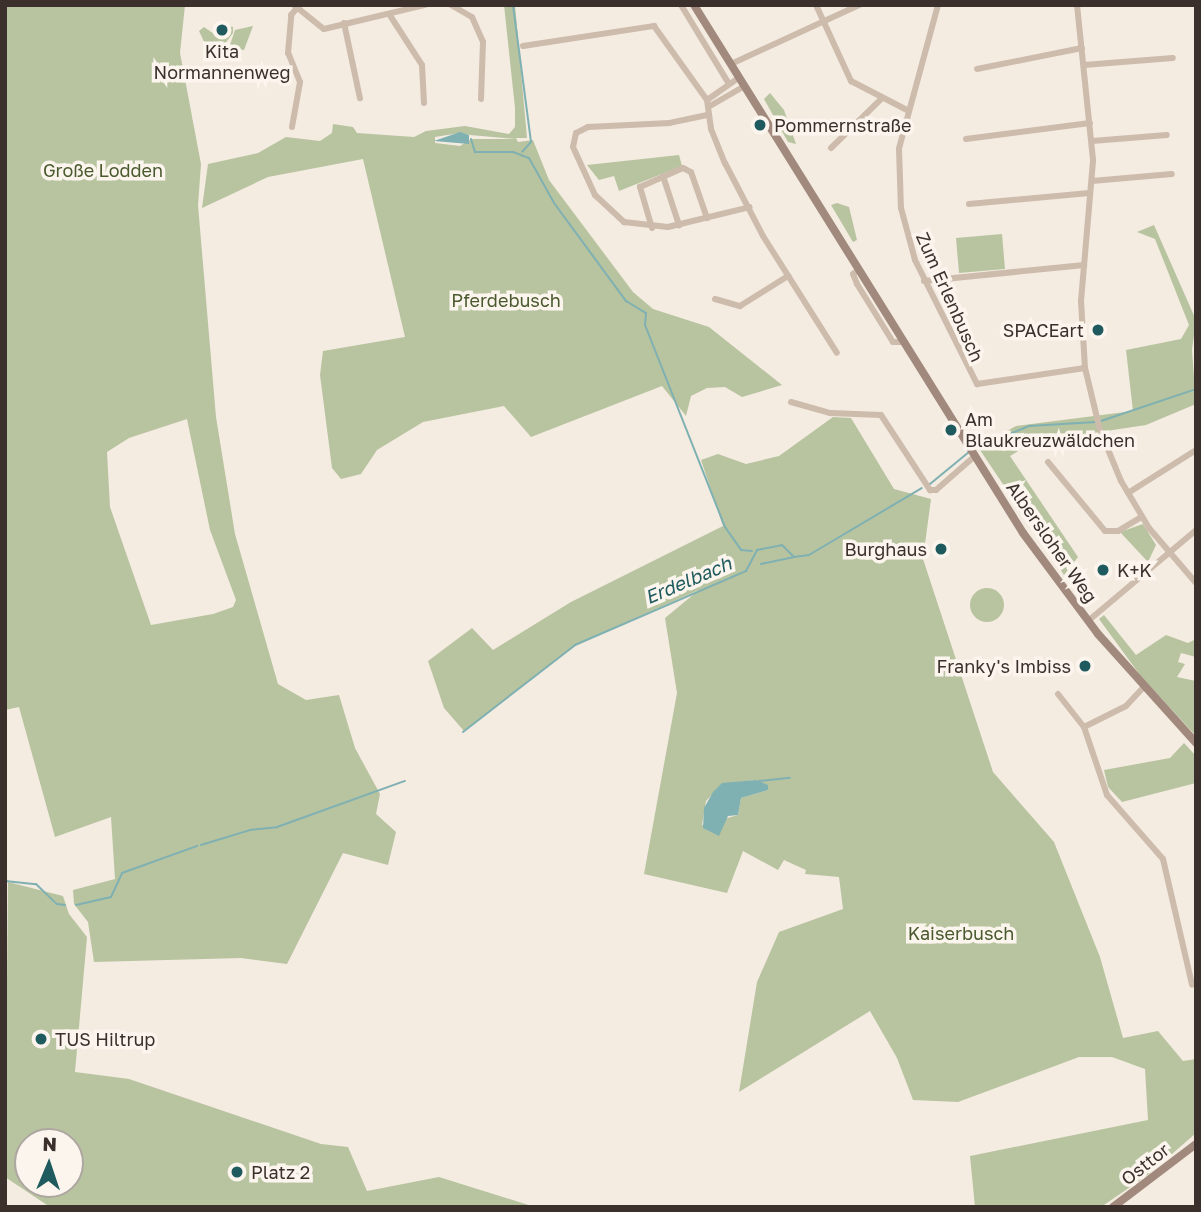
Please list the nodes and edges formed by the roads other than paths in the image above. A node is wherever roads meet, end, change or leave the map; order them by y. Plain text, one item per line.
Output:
1 (425, 5) edge
2 (451, 5) edge
3 (681, 5) edge
4 (694, 5) edge
5 (816, 5) edge
6 (859, 5) edge
7 (938, 5) edge
8 (1077, 5) edge
9 (295, 7) edge
10 (391, 17) junction
11 (823, 22) junction
12 (344, 23) junction
13 (523, 46) dead end
14 (1082, 48) junction
15 (1173, 58) dead end
16 (731, 64) junction
17 (1084, 65) junction
18 (977, 68) dead end
19 (742, 82) junction
20 (729, 84) junction
21 (360, 98) dead end
22 (481, 99) dead end
23 (881, 99) junction
24 (424, 103) dead end
25 (708, 103) junction
26 (907, 110) junction
27 (707, 115) junction
28 (1090, 123) junction
29 (292, 128) dead end
30 (1167, 135) dead end
31 (966, 139) dead end
32 (1092, 142) junction
33 (831, 148) dead end
34 (1172, 174) dead end
35 (663, 176) junction
36 (1092, 181) junction
37 (1090, 193) junction
38 (969, 204) dead end
39 (750, 207) junction
40 (707, 218) junction
41 (680, 225) junction
42 (652, 228) junction
43 (1084, 265) junction
44 (788, 276) junction
45 (924, 281) junction
46 (715, 299) dead end
47 (837, 353) dead end
48 (1085, 368) junction
49 (791, 402) dead end
50 (1196, 450) edge
51 (973, 453) junction
52 (1048, 462) dead end
53 (1128, 493) junction
54 (1141, 517) junction
55 (1196, 530) edge
56 (1167, 552) junction
57 (1196, 583) edge
58 (1088, 621) junction
59 (1144, 687) junction
60 (1058, 694) dead end
61 (1084, 727) junction
62 (1196, 743) edge
63 (1196, 952) edge
64 (1186, 956) junction
65 (1192, 985) dead end
66 (1196, 1144) edge
67 (1113, 1207) edge

1 - 10 street
2 - 22 street
3 - 20 street
4 - 16 main road, Albersloher Weg
5 - 11 street
6 - 11 street
7 - 26 street, Zum Erlenbusch
8 - 14 street
9 - 12 street
9 - 29 street
10 - 12 street
10 - 24 street
11 - 16 street
11 - 23 street
12 - 21 street
13 - 25 street
14 - 17 street
14 - 18 street
15 - 17 street
16 - 19 main road, Albersloher Weg
17 - 28 street
19 - 20 street
19 - 25 street
19 - 51 main road, Albersloher Weg
20 - 25 street
23 - 26 street
23 - 33 street
25 - 27 street
26 - 45 street, Zum Erlenbusch
27 - 39 street
27 - 42 street
28 - 31 street
28 - 32 street
30 - 32 street
32 - 36 street
34 - 36 street
35 - 40 street
35 - 41 street
35 - 42 street
36 - 37 street
37 - 38 street
37 - 43 street
39 - 40 street
39 - 44 street
40 - 41 street
41 - 42 street
43 - 45 street
43 - 48 street
44 - 46 street
44 - 47 street
45 - 48 street, Zum Erlenbusch
48 - 53 street
49 - 51 street
50 - 53 street
51 - 58 main road, Albersloher Weg
52 - 54 street
53 - 54 street
54 - 56 street
55 - 56 street
56 - 57 street
56 - 58 street
58 - 59 main road, Albersloher Weg
59 - 61 street
59 - 62 main road, Albersloher Weg
60 - 61 street
61 - 64 street
63 - 64 street
64 - 65 street
66 - 67 main road, Osttor

